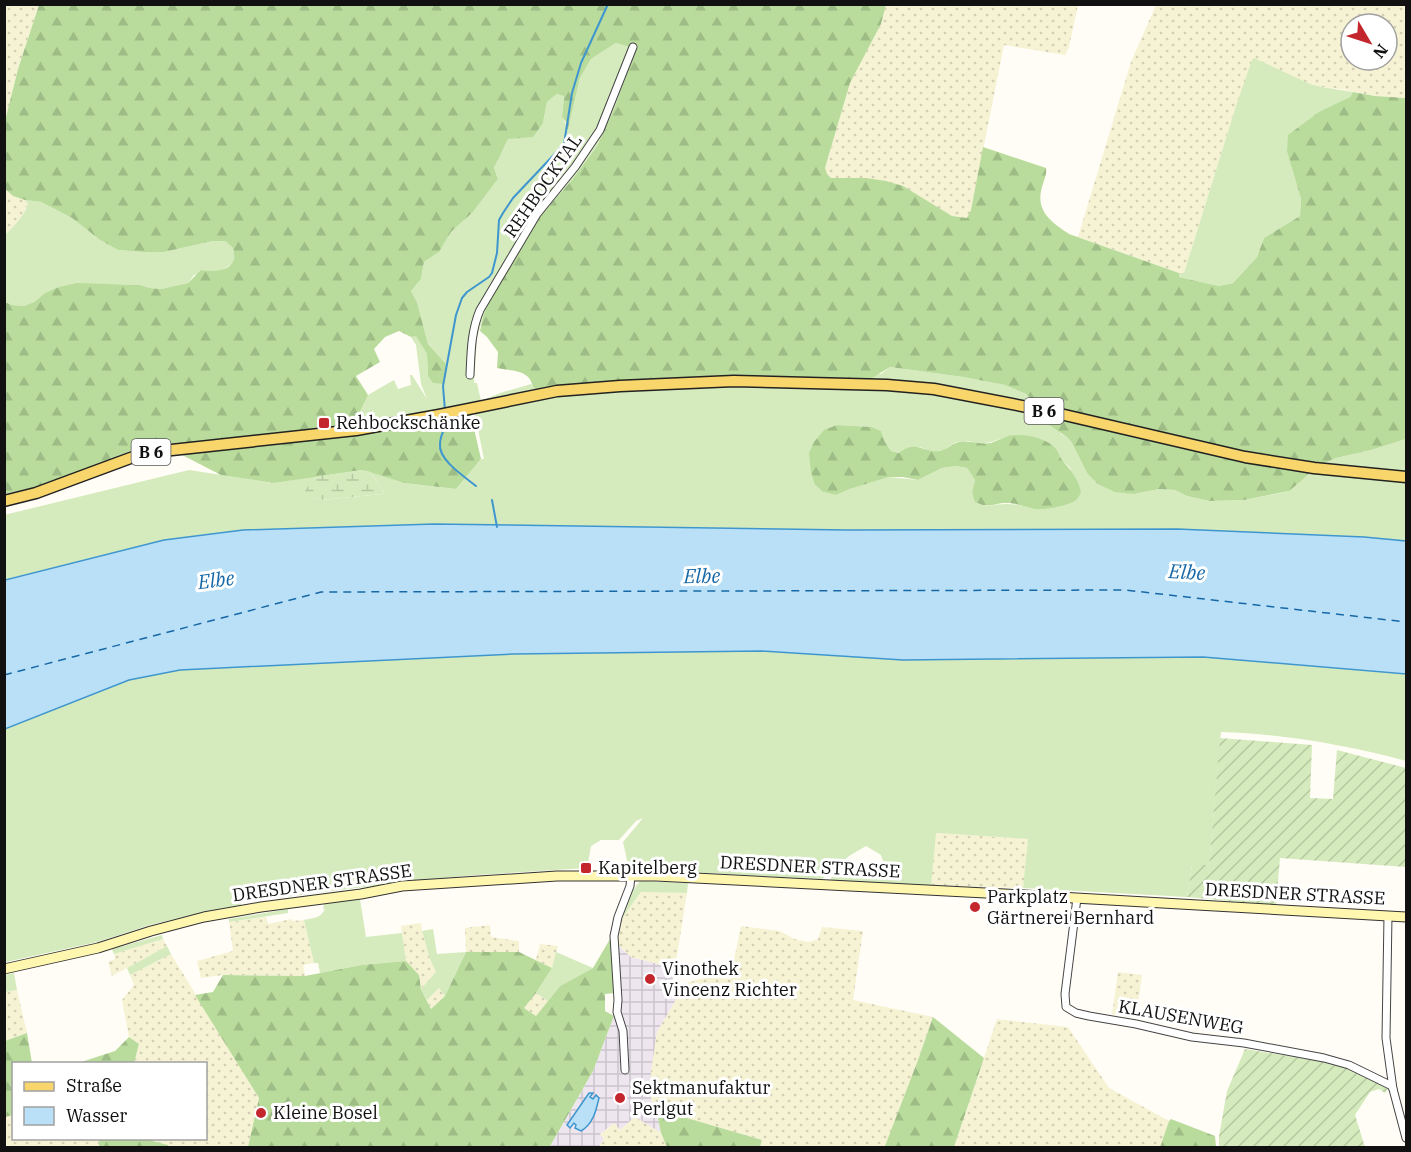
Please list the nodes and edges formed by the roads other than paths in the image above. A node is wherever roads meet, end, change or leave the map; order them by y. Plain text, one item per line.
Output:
1 (633, 47) dead end
2 (470, 375) dead end
3 (1407, 477) edge
4 (4, 501) edge
5 (631, 875) junction
6 (1077, 898) junction
7 (1388, 916) junction
8 (1407, 917) edge
9 (4, 969) edge
10 (625, 1070) dead end
11 (1393, 1089) junction
12 (1407, 1138) edge

1 - 2 street, REHBOCKTAL
3 - 4 main road, B 6
5 - 6 main road, DRESDNER STRASSE
5 - 9 main road, DRESDNER STRASSE
5 - 10 street
6 - 7 main road, DRESDNER STRASSE
6 - 11 street, KLAUSENWEG
7 - 8 main road, DRESDNER STRASSE
7 - 11 street
11 - 12 street

